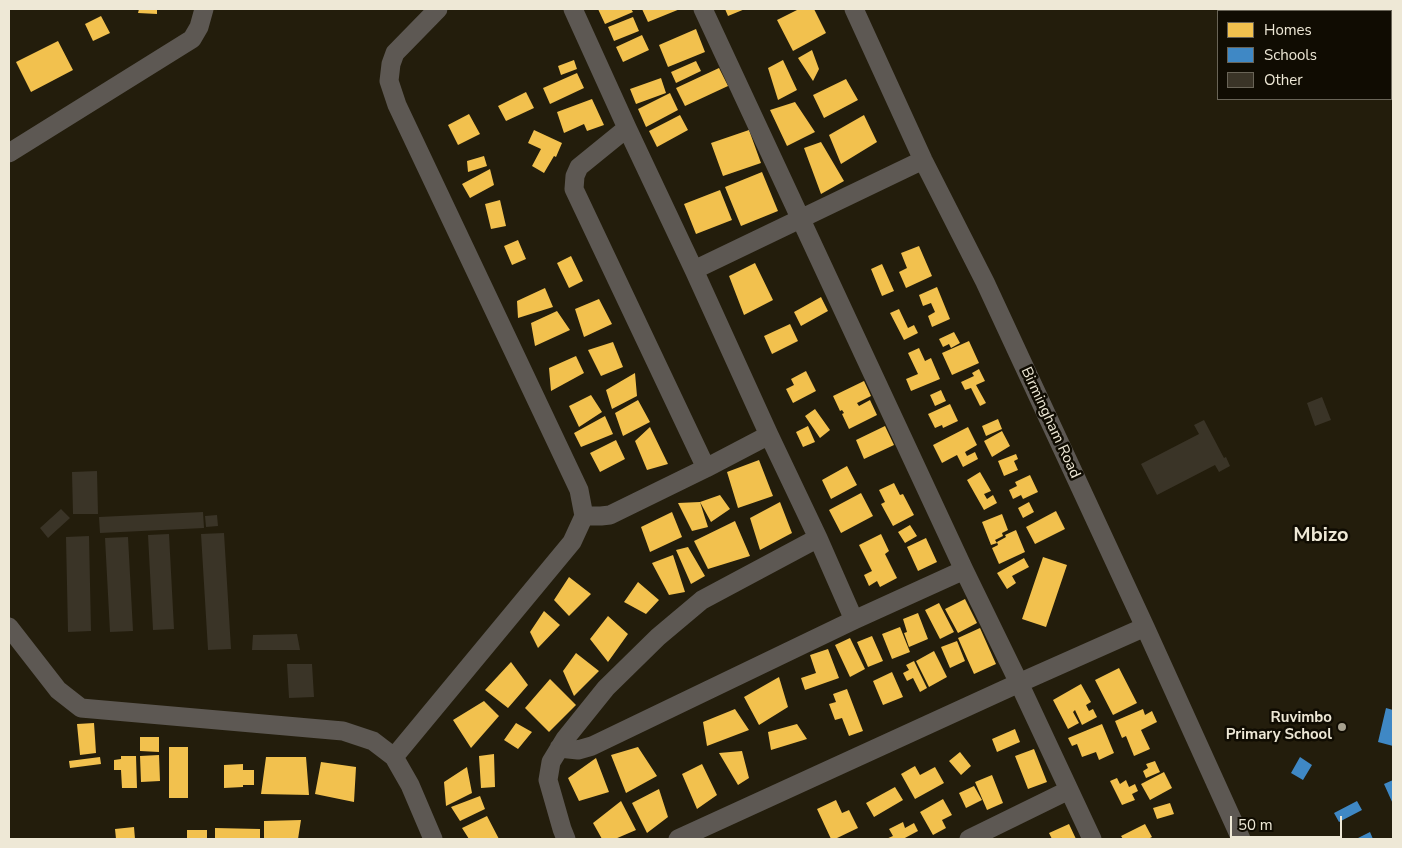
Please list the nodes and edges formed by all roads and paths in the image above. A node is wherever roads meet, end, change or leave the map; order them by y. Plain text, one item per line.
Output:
1 (204, 9) edge
2 (438, 9) edge
3 (573, 9) edge
4 (703, 9) edge
5 (854, 9) edge
6 (627, 128) junction
7 (9, 153) edge
8 (923, 160) junction
9 (800, 218) junction
10 (694, 270) junction
11 (768, 435) junction
12 (706, 468) junction
13 (584, 516) junction
14 (818, 538) junction
15 (964, 570) junction
16 (854, 620) junction
17 (9, 627) edge
18 (1145, 627) junction
19 (1019, 682) junction
20 (559, 748) junction
21 (394, 757) junction
22 (1069, 790) junction
23 (703, 834) edge
24 (433, 839) edge
25 (566, 839) edge
26 (678, 839) edge
27 (969, 839) edge
28 (1092, 839) edge
29 (1241, 839) edge

1 - 7 street
2 - 13 street
3 - 6 street
4 - 9 street
5 - 8 street, Birmingham Road
6 - 10 street
6 - 12 street
8 - 9 street
8 - 18 street, Birmingham Road
9 - 10 street
9 - 15 street
10 - 11 street
11 - 12 street
11 - 14 street
12 - 13 street
13 - 21 street
14 - 16 street
14 - 20 street
15 - 16 street
15 - 19 street
16 - 20 street
17 - 21 street
18 - 19 street
18 - 29 street, Birmingham Road
19 - 22 street
19 - 23 street
20 - 25 street
21 - 24 street
22 - 27 street
22 - 28 street
23 - 26 street

